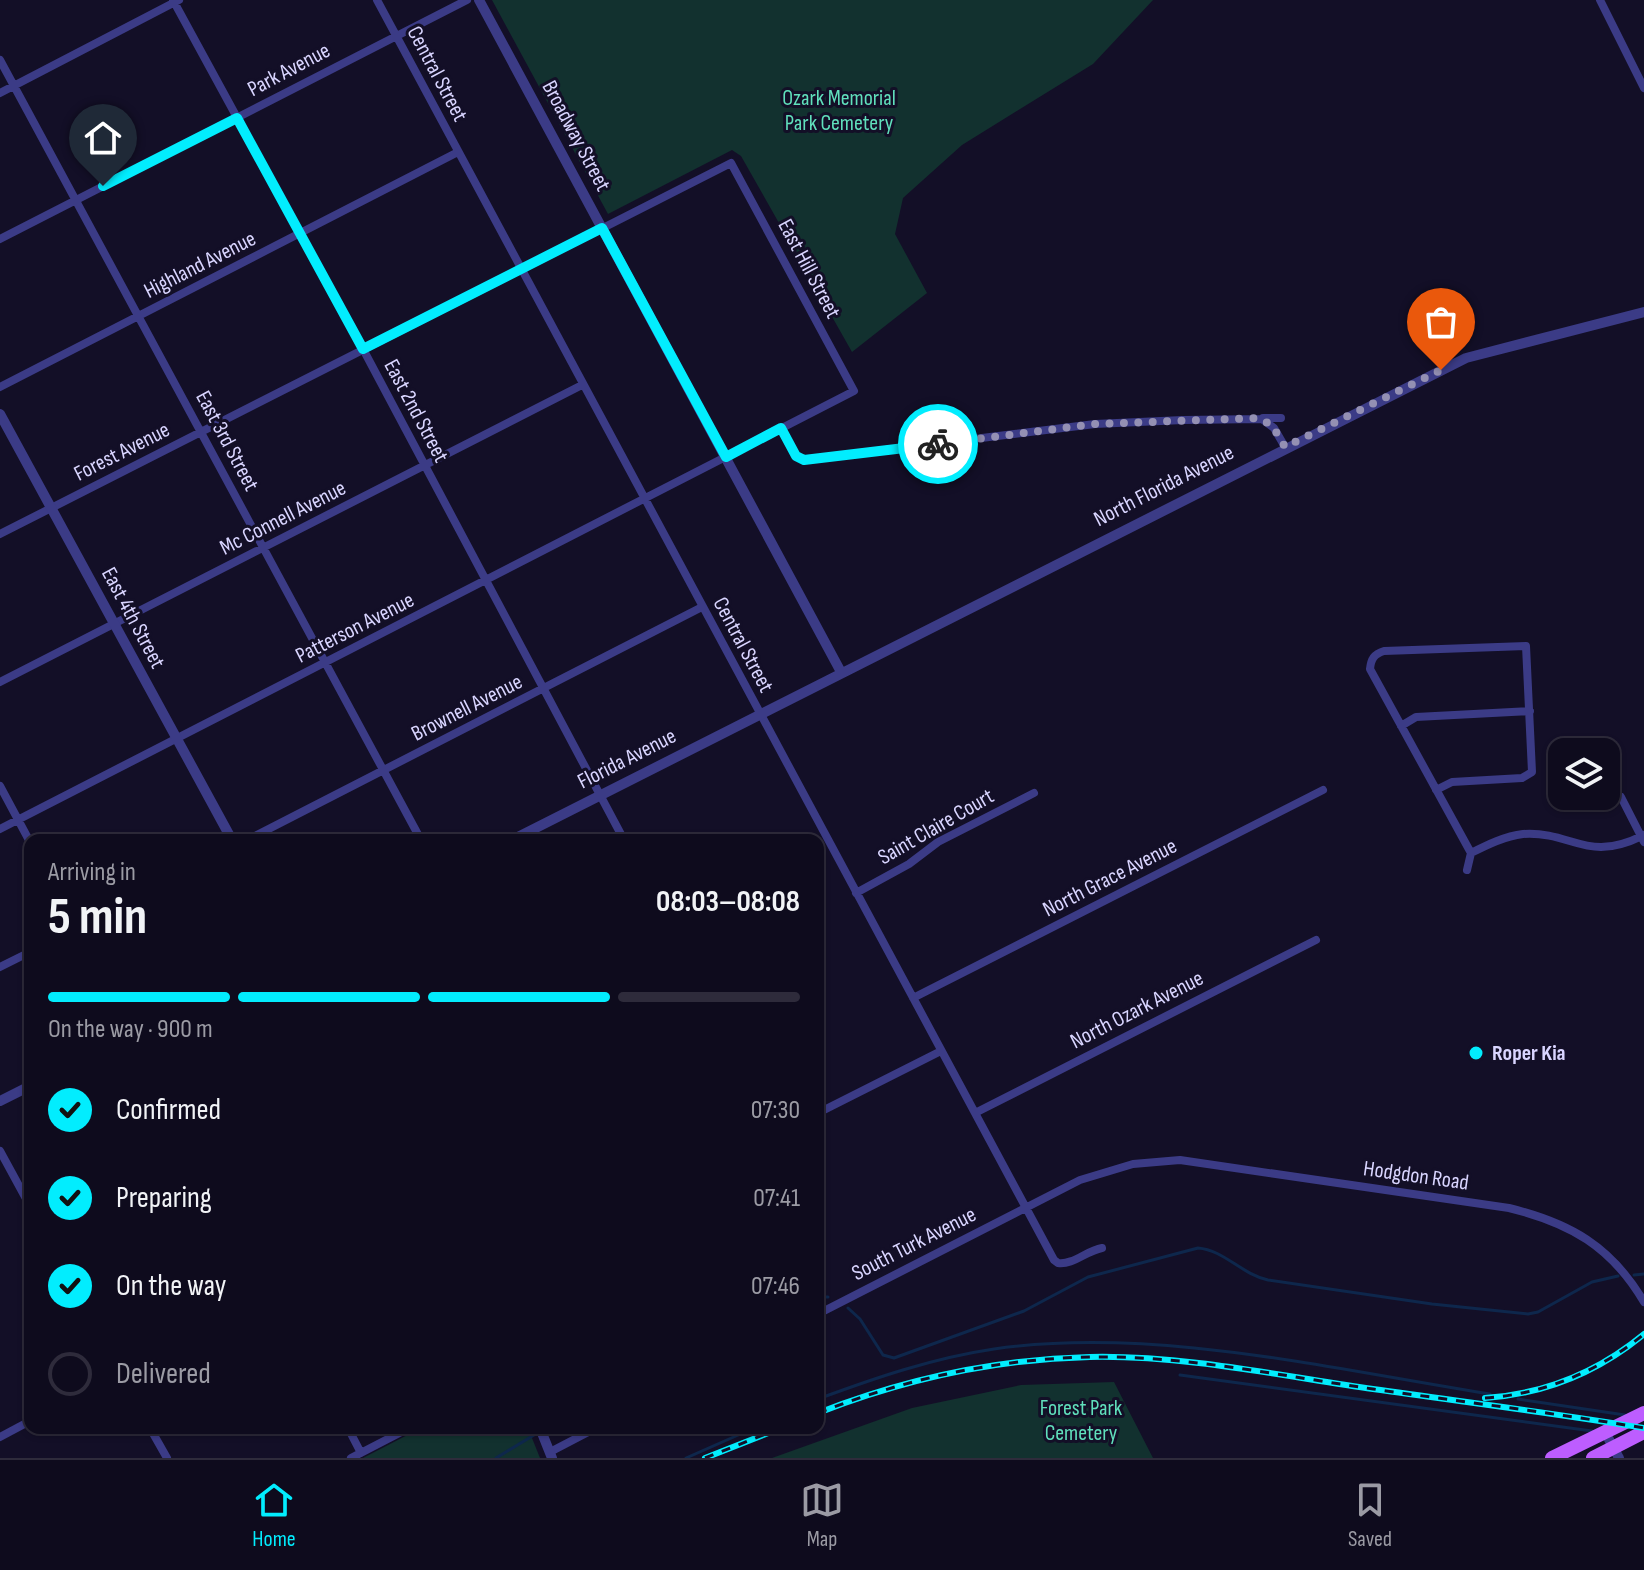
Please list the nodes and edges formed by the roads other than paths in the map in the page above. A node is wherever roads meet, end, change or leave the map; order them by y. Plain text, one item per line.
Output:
1 (377, 0) edge
2 (467, 0) edge
3 (479, 0) edge
4 (1600, 0) edge
5 (176, 1) edge
6 (396, 35) junction
7 (0, 60) edge
8 (14, 86) junction
9 (1644, 88) edge
10 (0, 93) edge
11 (237, 118) junction
12 (458, 152) junction
13 (731, 163) joint
14 (77, 200) junction
15 (602, 228) junction
16 (300, 235) junction
17 (0, 239) edge
18 (520, 269) junction
19 (1644, 312) edge
20 (139, 317) junction
21 (363, 349) junction
22 (582, 385) junction
23 (0, 387) edge
24 (854, 391) joint
25 (0, 414) edge
26 (1258, 418) junction
27 (1281, 418) dead end
28 (781, 428) junction
29 (201, 432) junction
30 (1285, 447) junction
31 (726, 457) junction
32 (424, 465) junction
33 (644, 500) junction
34 (51, 508) junction
35 (0, 534) edge
36 (264, 548) junction
37 (486, 581) junction
38 (702, 607) junction
39 (113, 624) junction
40 (326, 664) junction
41 (841, 672) junction
42 (0, 682) edge
43 (543, 689) junction
44 (1530, 711) junction
45 (760, 714) junction
46 (1401, 726) junction
47 (175, 739) junction
48 (384, 771) junction
49 (0, 786) edge
50 (1323, 790) dead end
51 (1436, 790) junction
52 (1034, 793) dead end
53 (599, 795) junction
54 (1621, 797) dead end
55 (18, 820) junction
56 (0, 829) edge
57 (26, 834) edge
58 (229, 834) edge
59 (259, 834) edge
60 (418, 834) edge
61 (524, 834) edge
62 (621, 834) edge
63 (1643, 838) edge
64 (1471, 853) junction
65 (1467, 870) dead end
66 (856, 893) junction
67 (1316, 940) dead end
68 (24, 955) edge
69 (0, 967) edge
70 (913, 998) junction
71 (941, 1051) junction
72 (24, 1089) edge
73 (0, 1101) edge
74 (824, 1110) edge
75 (975, 1113) junction
76 (0, 1151) edge
77 (24, 1195) edge
78 (1027, 1207) junction
79 (1102, 1248) dead end
80 (1644, 1302) edge
81 (824, 1311) edge
82 (1644, 1413) edge
83 (24, 1424) edge
84 (1605, 1432) junction
85 (1644, 1432) edge
86 (153, 1434) edge
87 (351, 1434) edge
88 (397, 1434) edge
89 (542, 1434) edge
90 (586, 1434) edge
91 (0, 1437) edge
92 (1587, 1441) junction
93 (361, 1453) junction
94 (1616, 1453) edge
95 (551, 1455) edge
96 (167, 1458) edge
97 (351, 1458) edge
98 (1552, 1458) edge
99 (1595, 1458) edge

1 - 6 street, Central Street
2 - 6 street, Park Avenue
3 - 15 street, Broadway Street
4 - 9 street
5 - 8 street
5 - 11 street, East 2nd Street
6 - 11 street, Park Avenue
6 - 12 street, Central Street
7 - 8 street, East 3rd Street
8 - 10 street
8 - 14 street, East 3rd Street
11 - 14 street, Park Avenue
11 - 16 street, East 2nd Street
12 - 16 street, Highland Avenue
12 - 18 street, Central Street
13 - 15 street, Forest Avenue
13 - 24 street, East Hill Street
14 - 17 street, Park Avenue
14 - 20 street, East 3rd Street
15 - 18 street, Forest Avenue
15 - 31 street, Broadway Street
16 - 20 street, Highland Avenue
16 - 21 street, East 2nd Street
18 - 21 street, Forest Avenue
18 - 22 street, Central Street
19 - 30 street, North Florida Avenue
20 - 23 street, Highland Avenue
20 - 29 street, East 3rd Street
21 - 29 street, Forest Avenue
21 - 32 street, East 2nd Street
22 - 32 street, Mc Connell Avenue
22 - 33 street, Central Street
24 - 28 street, Patterson Avenue
25 - 34 street, East 4th Street
26 - 27 street
26 - 28 street
26 - 30 street
28 - 31 street, Patterson Avenue
29 - 34 street, Forest Avenue
29 - 36 street, East 3rd Street
30 - 41 street, North Florida Avenue
31 - 33 street, Patterson Avenue
31 - 41 street, Broadway Street
32 - 36 street, Mc Connell Avenue
32 - 37 street, East 2nd Street
33 - 37 street, Patterson Avenue
33 - 38 street, Central Street
34 - 35 street, Forest Avenue
34 - 39 street, East 4th Street
36 - 39 street, Mc Connell Avenue
36 - 40 street, East 3rd Street
37 - 40 street, Patterson Avenue
37 - 43 street, East 2nd Street
38 - 43 street, Brownell Avenue
38 - 45 street, Central Street
39 - 42 street, Mc Connell Avenue
39 - 47 street, East 4th Street
40 - 47 street, Patterson Avenue
40 - 48 street, East 3rd Street
41 - 45 street, North Florida Avenue
43 - 48 street, Brownell Avenue
43 - 53 street, East 2nd Street
44 - 46 street
44 - 46 street
44 - 51 street
45 - 53 street, Florida Avenue
45 - 66 street, Central Street
46 - 51 street
47 - 55 street, Patterson Avenue
47 - 58 street, East 4th Street
48 - 59 street, Brownell Avenue
48 - 60 street, East 3rd Street
49 - 55 street
50 - 70 street, North Grace Avenue
51 - 64 street
52 - 66 street, Saint Claire Court
53 - 61 street, Florida Avenue
53 - 62 street, East 2nd Street
54 - 63 street
55 - 56 street, Patterson Avenue
55 - 57 street
63 - 64 street
64 - 65 street
66 - 70 street, Central Street
67 - 75 street, North Ozark Avenue
68 - 69 street
70 - 71 street, Central Street
71 - 74 street
71 - 75 street, Central Street
72 - 73 street
75 - 78 street, Central Street
76 - 77 street
78 - 79 street, Central Street
78 - 80 street, Hodgdon Road
78 - 81 street, South Turk Avenue
82 - 84 main road
83 - 91 street
84 - 92 main road
84 - 94 street
85 - 94 main road
86 - 96 street
87 - 93 street
88 - 93 street
89 - 95 street
90 - 95 street
92 - 98 main road
92 - 99 street
93 - 97 street
94 - 99 main road

